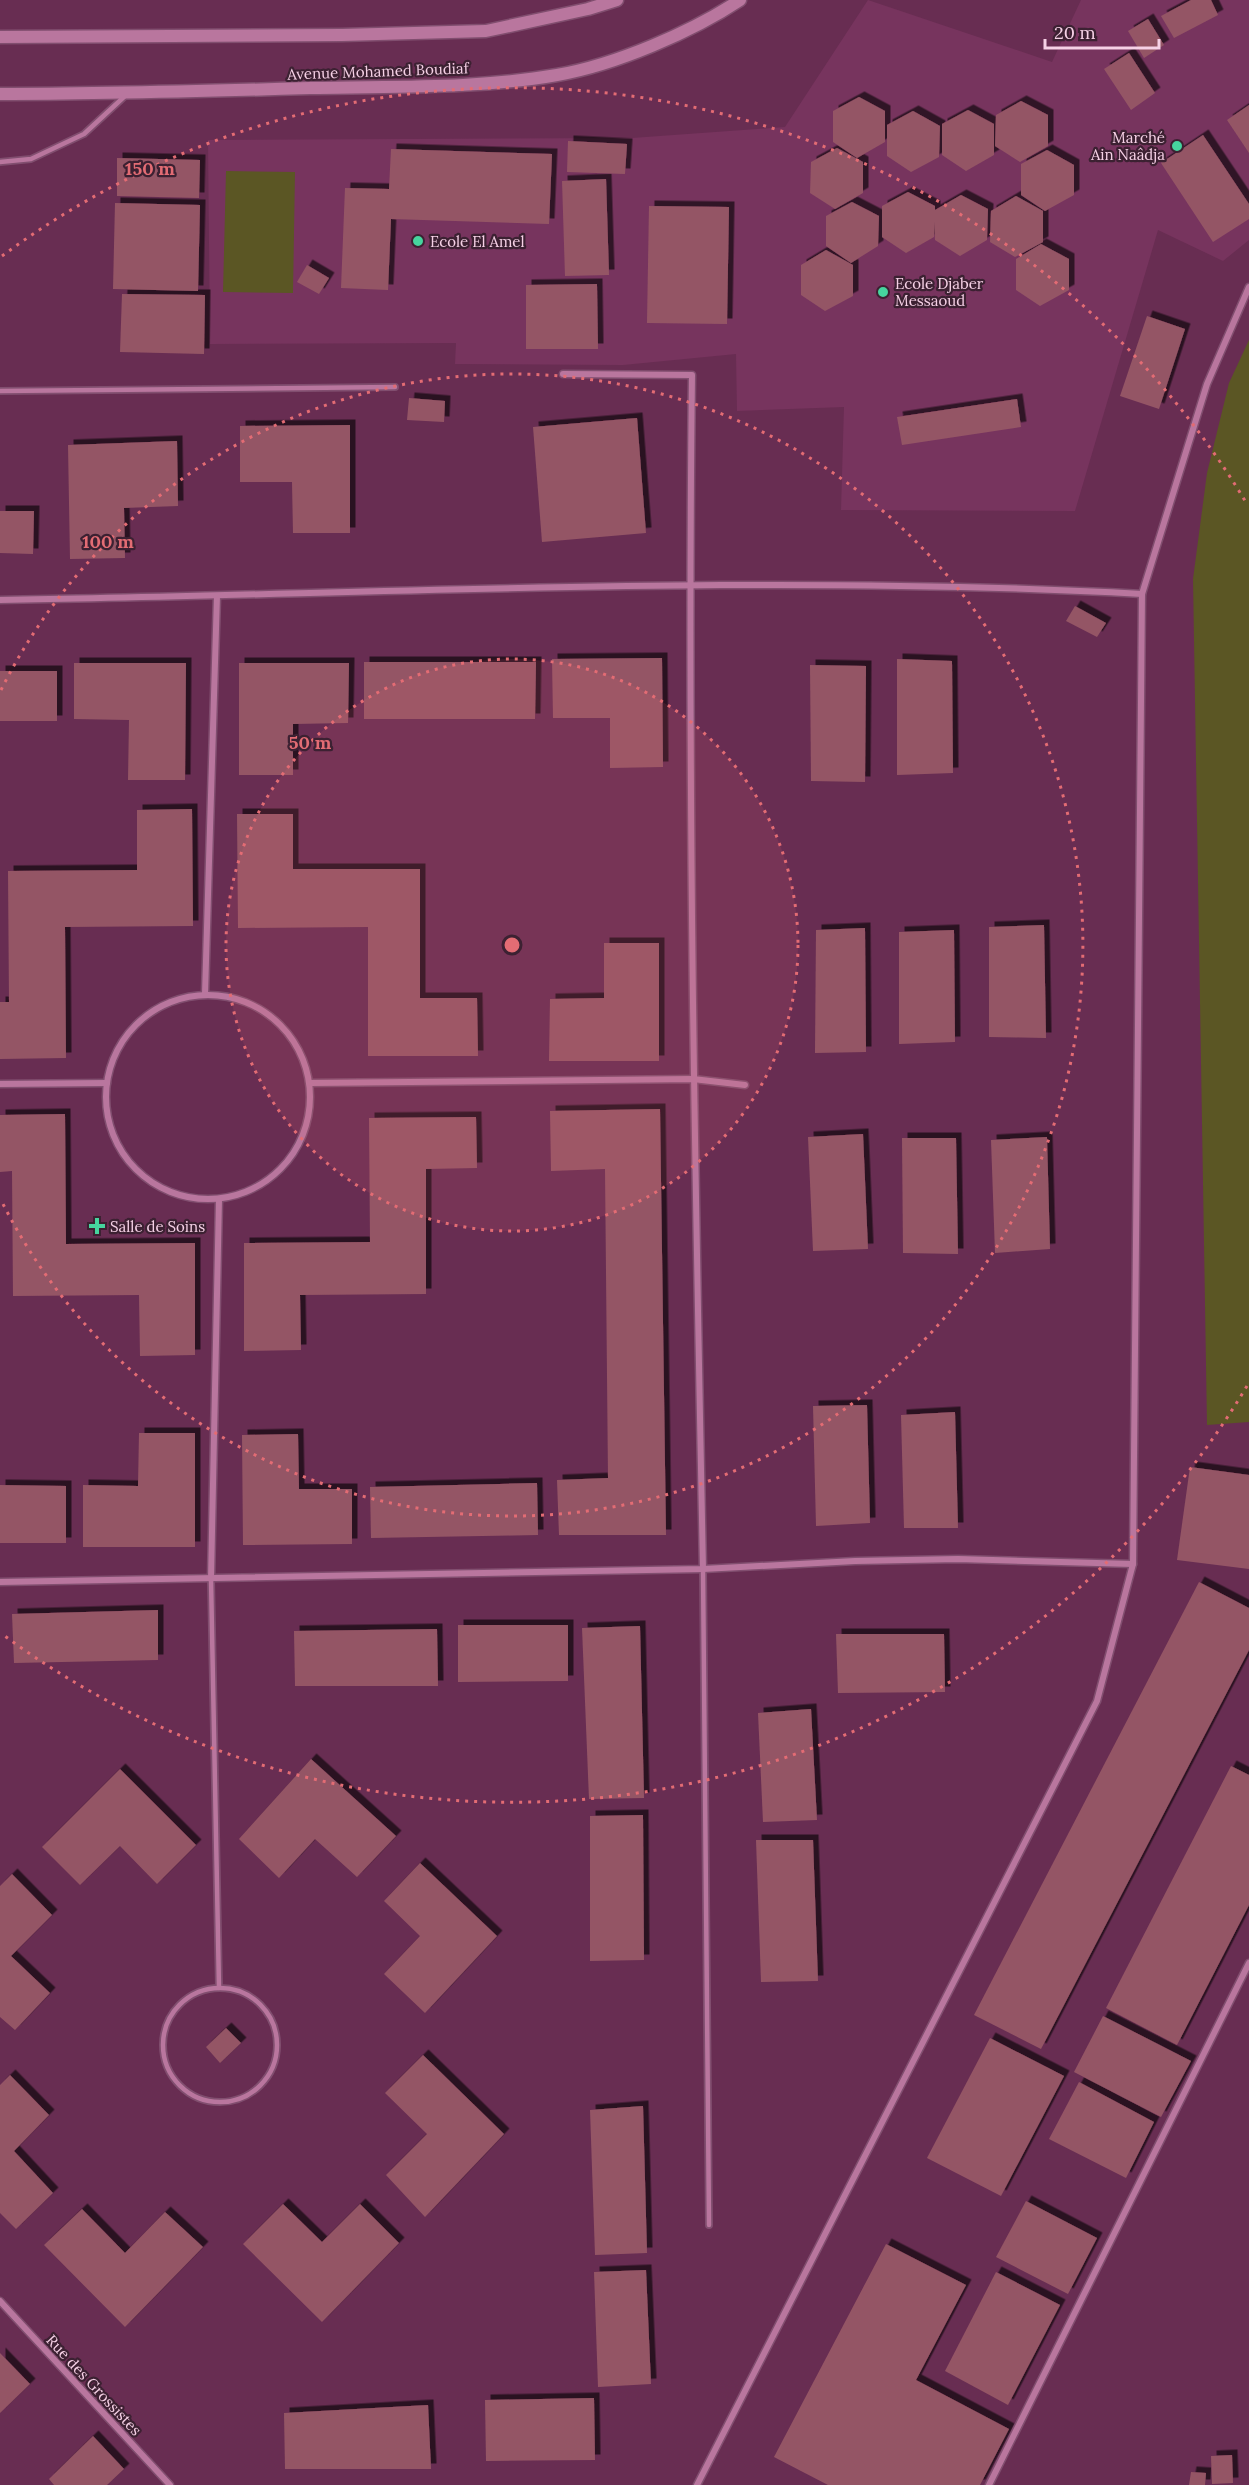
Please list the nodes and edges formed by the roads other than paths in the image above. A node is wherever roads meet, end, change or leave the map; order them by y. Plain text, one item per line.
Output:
1 (617, 0) edge
2 (741, 0) edge
3 (0, 37) edge
4 (0, 94) edge
5 (127, 94) junction
6 (0, 162) edge
7 (1249, 287) edge
8 (563, 374) dead end
9 (395, 387) dead end
10 (0, 391) edge
11 (690, 585) junction
12 (1142, 594) junction
13 (217, 597) junction
14 (0, 600) edge
15 (205, 994) junction
16 (693, 1079) junction
17 (106, 1083) junction
18 (310, 1083) junction
19 (0, 1084) edge
20 (745, 1085) dead end
21 (219, 1199) junction
22 (1132, 1564) junction
23 (703, 1569) junction
24 (211, 1579) junction
25 (0, 1582) edge
26 (1249, 1963) edge
27 (219, 1988) junction
28 (709, 2224) dead end
29 (0, 2301) edge
30 (170, 2485) edge
31 (697, 2485) edge
32 (989, 2485) edge

1 - 3 main road
2 - 5 main road, Avenue Mohamed Boudiaf
4 - 5 main road, Avenue Mohamed Boudiaf
5 - 6 lane
7 - 12 street
8 - 11 street
9 - 10 lane
11 - 12 street
11 - 13 street
11 - 16 street
12 - 22 street
13 - 14 street
13 - 15 street
15 - 17 street
15 - 18 street
16 - 18 street
16 - 20 street
16 - 23 street
17 - 19 street
17 - 21 street
18 - 21 street
21 - 24 street
22 - 23 street
22 - 31 street
23 - 24 street
23 - 28 lane
24 - 25 street
24 - 27 lane
26 - 32 street
27 - 27 lane
29 - 30 street, Rue des Grossistes

